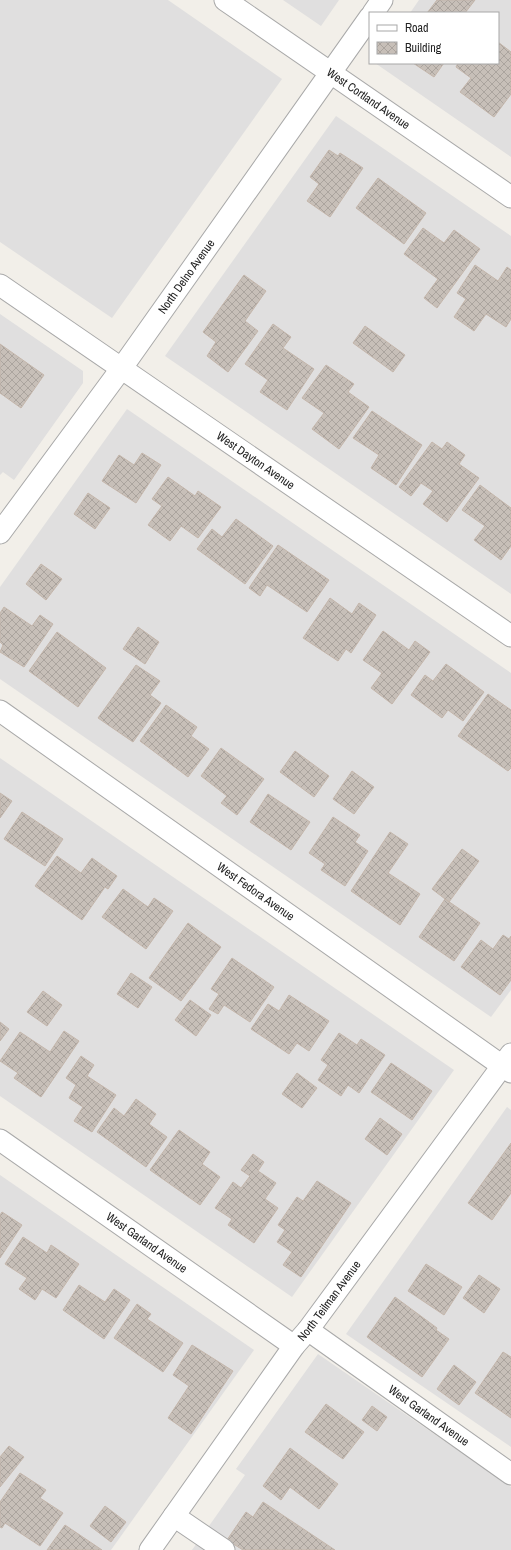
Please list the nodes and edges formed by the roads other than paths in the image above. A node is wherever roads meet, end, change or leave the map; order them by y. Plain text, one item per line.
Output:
1 (225, 0) edge
2 (382, 0) edge
3 (374, 12) edge
4 (369, 18) edge
5 (331, 73) junction
6 (511, 197) edge
7 (0, 285) edge
8 (121, 369) junction
9 (0, 533) edge
10 (511, 636) edge
11 (0, 711) edge
12 (508, 1065) edge
13 (0, 1140) edge
14 (308, 1330) junction
15 (294, 1346) junction
16 (511, 1474) edge
17 (174, 1516) junction
18 (150, 1550) edge
19 (224, 1550) edge

1 - 5 street, West Cortland Avenue
2 - 3 street
4 - 5 street, North Delno Avenue
5 - 6 street, West Cortland Avenue
5 - 8 street, North Delno Avenue
7 - 8 street, West Dayton Avenue
8 - 9 street, North Delno Avenue
8 - 10 street, West Dayton Avenue
11 - 12 street, West Fedora Avenue
12 - 14 street, North Teilman Avenue
13 - 15 street, West Garland Avenue
14 - 15 street, North Teilman Avenue
14 - 16 street, West Garland Avenue
15 - 17 street, North Teilman Avenue
17 - 18 street, North Teilman Avenue
17 - 19 street

